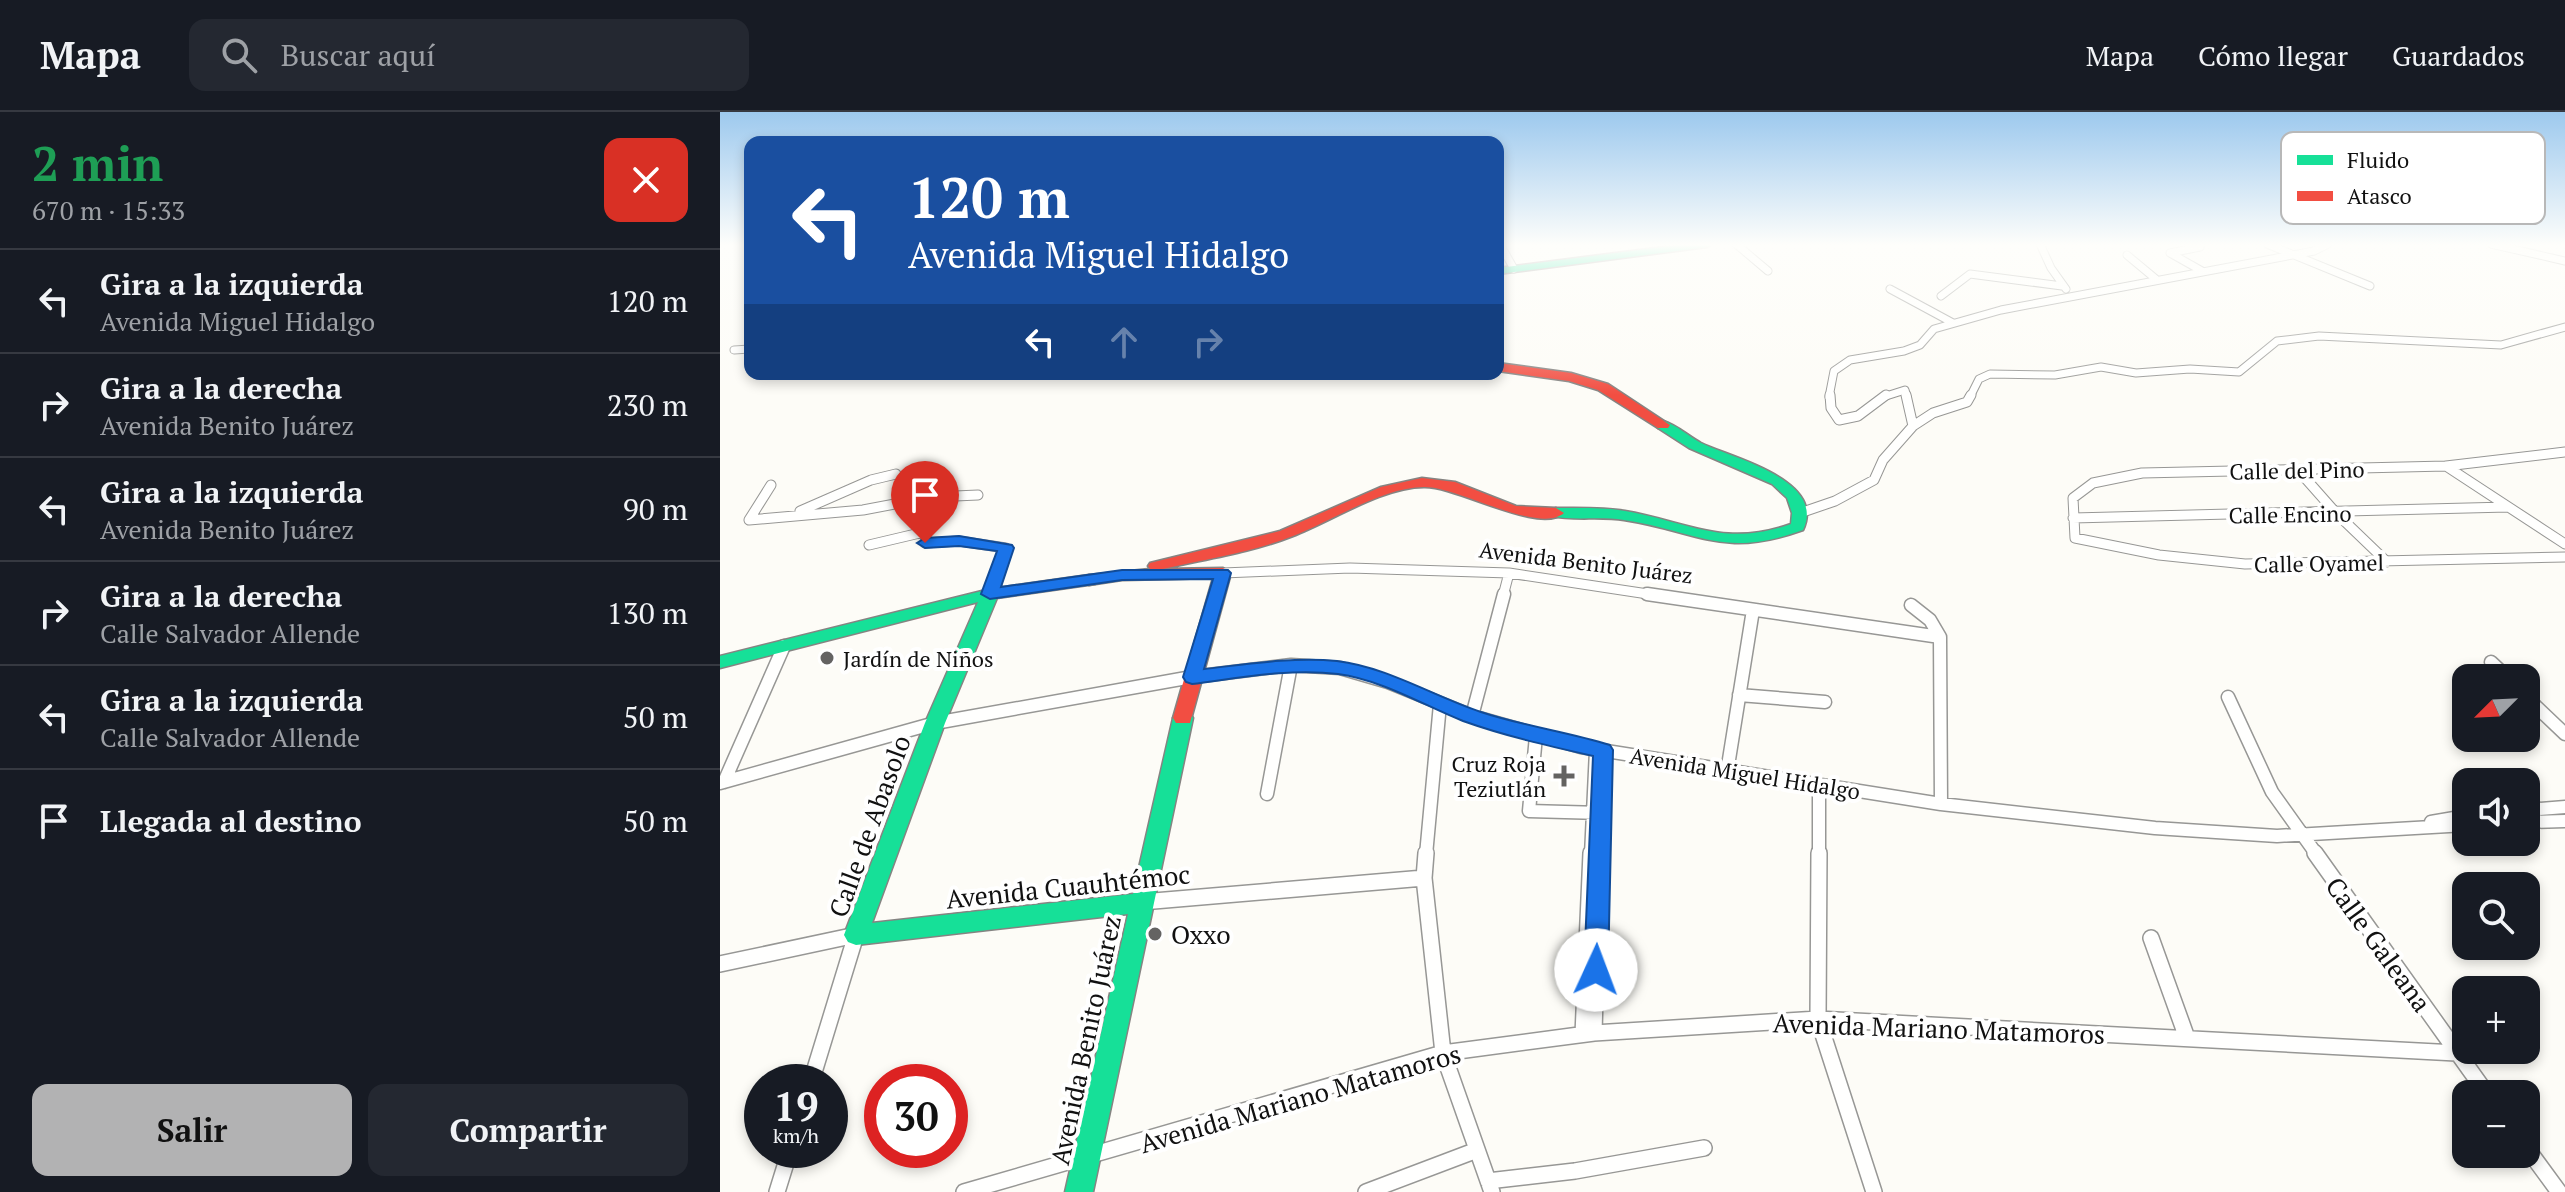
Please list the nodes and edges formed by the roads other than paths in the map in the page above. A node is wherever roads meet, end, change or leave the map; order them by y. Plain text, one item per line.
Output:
1 (1900, 294) edge
2 (2080, 294) edge
3 (2077, 295) joint
4 (1953, 323) junction
5 (2565, 327) edge
6 (744, 349) edge
7 (734, 350) dead end
8 (1504, 368) edge
9 (1913, 426) junction
10 (2565, 452) edge
11 (2446, 466) junction
12 (2298, 470) junction
13 (896, 474) dead end
14 (771, 485) dead end
15 (978, 495) dead end
16 (932, 497) junction
17 (2508, 507) junction
18 (1800, 513) junction
19 (2336, 513) junction
20 (776, 516) junction
21 (2073, 518) junction
22 (924, 532) junction
23 (2565, 544) edge
24 (869, 545) dead end
25 (2565, 557) edge
26 (2387, 562) junction
27 (1223, 573) junction
28 (1509, 573) junction
29 (1122, 575) junction
30 (990, 594) junction
31 (1911, 605) dead end
32 (1753, 610) junction
33 (1940, 637) junction
34 (784, 646) junction
35 (720, 662) edge
36 (1291, 665) junction
37 (1192, 677) junction
38 (1739, 695) junction
39 (2228, 697) dead end
40 (1825, 702) dead end
41 (1440, 704) junction
42 (2540, 710) edge
43 (1472, 716) junction
44 (935, 723) junction
45 (2565, 734) edge
46 (1538, 736) junction
47 (1600, 750) junction
48 (1727, 772) junction
49 (722, 782) edge
50 (1819, 786) junction
51 (1267, 794) dead end
52 (1941, 804) junction
53 (2565, 807) edge
54 (2540, 809) edge
55 (1597, 810) junction
56 (2452, 817) edge
57 (2565, 821) edge
58 (2540, 822) edge
59 (2452, 826) edge
60 (2411, 828) junction
61 (2301, 836) junction
62 (1424, 878) junction
63 (1141, 903) junction
64 (856, 935) junction
65 (2151, 938) dead end
66 (720, 964) edge
67 (1818, 1019) junction
68 (1589, 1034) junction
69 (2187, 1038) junction
70 (2452, 1047) edge
71 (1443, 1053) junction
72 (2452, 1053) edge
73 (817, 1064) edge
74 (2464, 1064) edge
75 (2476, 1080) edge
76 (1704, 1148) dead end
77 (1477, 1150) junction
78 (1086, 1158) junction
79 (2540, 1166) edge
80 (784, 1168) edge
81 (1490, 1187) edge
82 (777, 1192) edge
83 (964, 1192) edge
84 (1079, 1192) edge
85 (1366, 1192) edge
86 (1874, 1192) edge
87 (2559, 1192) edge

1 - 4 street
2 - 3 street
3 - 4 street
4 - 9 street
5 - 9 street
6 - 7 street
8 - 18 main road
9 - 18 street
10 - 11 street, Calle del Pino
11 - 12 street, Calle del Pino
11 - 17 street
12 - 19 street
12 - 21 street, Calle del Pino
13 - 20 street
14 - 20 street
15 - 16 street
16 - 20 street
16 - 22 street
17 - 19 street, Calle Encino
17 - 23 street
18 - 29 main road
19 - 21 street, Calle Encino
19 - 26 street
21 - 26 street, Calle Oyamel
22 - 24 street
22 - 30 street
25 - 26 street, Calle Oyamel
27 - 28 street, Avenida Benito Juárez
27 - 29 main road, Avenida Benito Juárez
27 - 37 main road, Avenida Benito Juárez
28 - 32 street, Avenida Benito Juárez
28 - 43 street
29 - 30 main road, Avenida Benito Juárez
30 - 34 main road, Avenida Benito Juárez
30 - 44 main road, Calle de Abasolo
31 - 33 street
32 - 33 street, Avenida Benito Juárez
32 - 38 street
33 - 52 street
34 - 35 main road, Avenida Benito Juárez
34 - 49 street
36 - 37 street, Avenida Miguel Hidalgo
36 - 41 street, Avenida Miguel Hidalgo
36 - 51 street
37 - 44 street, Avenida Miguel Hidalgo
37 - 63 main road, Avenida Benito Juárez
38 - 40 street
38 - 48 street
39 - 61 street, Calle Galeana
41 - 43 street, Avenida Miguel Hidalgo
41 - 62 street
42 - 45 street
43 - 46 street, Avenida Miguel Hidalgo
44 - 49 street, Avenida Miguel Hidalgo
44 - 64 main road, Calle de Abasolo
46 - 47 street, Avenida Miguel Hidalgo
46 - 55 street
47 - 48 street, Avenida Miguel Hidalgo
47 - 55 street
48 - 50 street, Avenida Miguel Hidalgo
50 - 52 street, Avenida Miguel Hidalgo
50 - 67 street
52 - 61 street, Avenida Miguel Hidalgo
53 - 54 street
55 - 68 street
56 - 60 street, Avenida Miguel Hidalgo
57 - 58 street
59 - 60 street, Avenida Miguel Hidalgo
60 - 61 street, Avenida Miguel Hidalgo
61 - 70 street, Calle Galeana
62 - 63 street, Avenida Cuauhtémoc
62 - 71 street
63 - 64 main road, Avenida Cuauhtémoc
63 - 78 main road, Avenida Benito Juárez
64 - 66 street, Avenida Cuauhtémoc
64 - 73 street, Calle de Abasolo
65 - 69 street
67 - 68 street, Avenida Mariano Matamoros
67 - 69 street, Avenida Mariano Matamoros
67 - 86 street
68 - 71 street, Avenida Mariano Matamoros
69 - 72 street, Avenida Mariano Matamoros
71 - 77 street
71 - 78 street, Avenida Mariano Matamoros
74 - 75 street, Calle Galeana
76 - 81 street
77 - 81 street
77 - 85 street
78 - 83 street, Avenida Mariano Matamoros
78 - 84 main road, Avenida Benito Juárez
79 - 87 street
80 - 82 street

